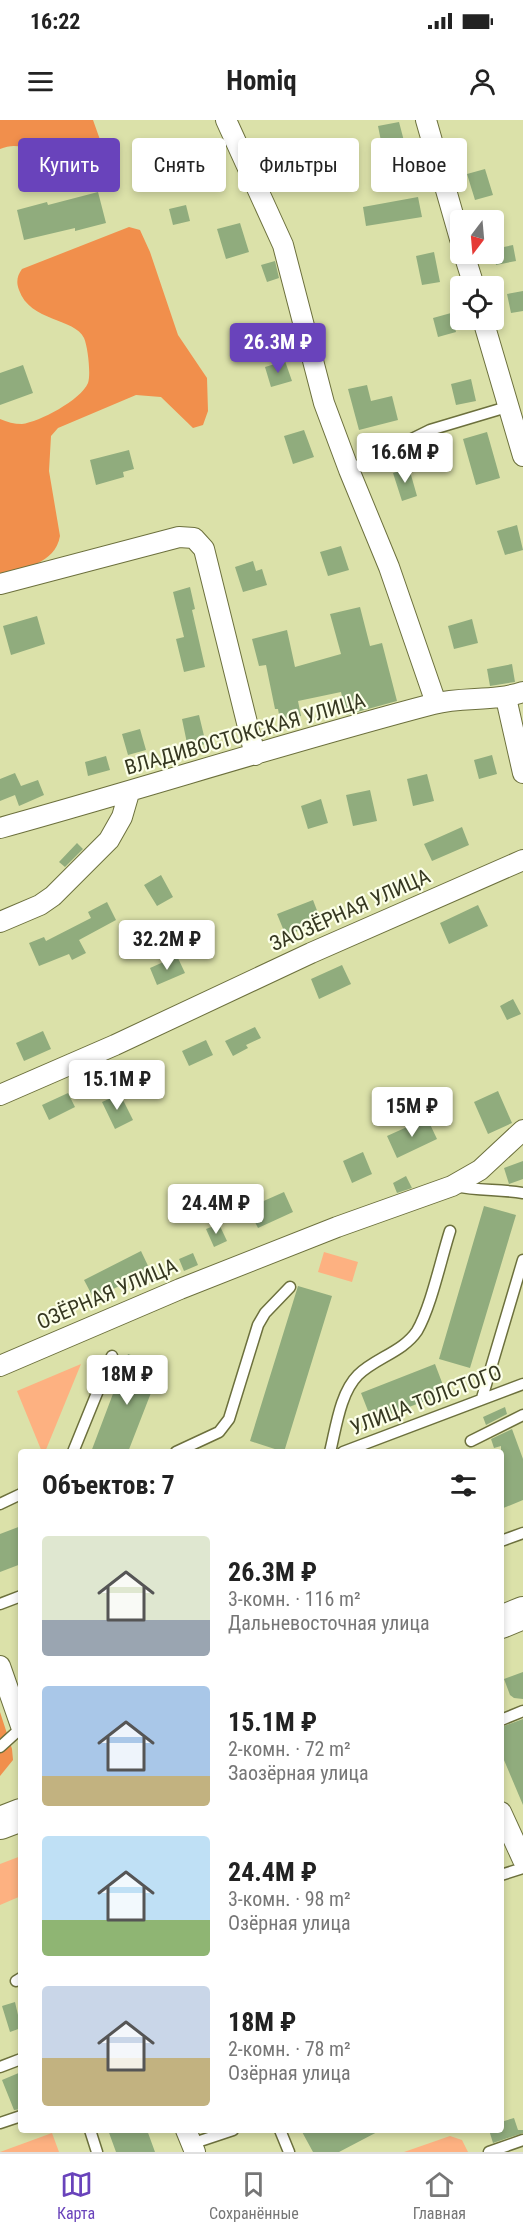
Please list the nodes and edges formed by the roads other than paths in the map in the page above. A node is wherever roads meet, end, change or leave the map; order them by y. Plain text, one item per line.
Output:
1 (226, 120) edge
2 (426, 120) edge
3 (452, 210) edge
4 (486, 330) edge
5 (507, 407) junction
6 (523, 456) edge
7 (349, 471) junction
8 (0, 584) edge
9 (514, 695) edge
10 (436, 703) junction
11 (255, 754) junction
12 (523, 773) edge
13 (129, 793) junction
14 (0, 828) edge
15 (523, 860) edge
16 (0, 922) edge
17 (0, 1095) edge
18 (523, 1130) edge
19 (452, 1186) junction
20 (523, 1193) edge
21 (450, 1231) dead end
22 (523, 1260) edge
23 (290, 1287) dead end
24 (112, 1356) dead end
25 (0, 1366) edge
26 (523, 1384) edge
27 (482, 1398) junction
28 (523, 1415) edge
29 (471, 1442) dead end
30 (74, 1449) edge
31 (182, 1449) edge
32 (331, 1449) edge
33 (351, 1449) edge
34 (18, 1495) edge
35 (0, 1504) edge
36 (523, 1533) edge
37 (504, 1540) edge
38 (18, 1597) edge
39 (0, 1604) edge
40 (523, 1613) edge
41 (504, 1621) edge
42 (0, 1666) edge
43 (523, 1711) edge
44 (18, 1718) edge
45 (504, 1719) edge
46 (18, 1730) edge
47 (0, 1747) edge
48 (18, 1816) edge
49 (504, 1819) edge
50 (0, 1823) edge
51 (523, 1860) edge
52 (523, 1868) edge
53 (504, 1874) edge
54 (18, 2059) edge
55 (0, 2067) edge
56 (18, 2117) edge
57 (0, 2123) edge
58 (91, 2133) edge
59 (222, 2133) edge
60 (280, 2133) edge
61 (523, 2140) edge
62 (191, 2142) edge
63 (98, 2152) edge
64 (289, 2152) edge
65 (489, 2152) edge

1 - 7 street
2 - 3 street
4 - 5 street
5 - 6 street
5 - 7 lane
7 - 10 street
8 - 11 street
9 - 10 street, ВЛАДИВОСТОКСКАЯ УЛИЦА
9 - 12 street
10 - 11 street, ВЛАДИВОСТОКСКАЯ УЛИЦА
11 - 13 street, ВЛАДИВОСТОКСКАЯ УЛИЦА
13 - 14 street, ВЛАДИВОСТОКСКАЯ УЛИЦА
13 - 16 street
15 - 17 street, ЗАОЗЁРНАЯ УЛИЦА
18 - 19 street, ОЗЁРНАЯ УЛИЦА
19 - 20 lane
19 - 25 street, ОЗЁРНАЯ УЛИЦА
21 - 32 lane
22 - 27 lane
23 - 31 lane
24 - 30 lane
26 - 27 lane, УЛИЦА ТОЛСТОГО
27 - 33 lane, УЛИЦА ТОЛСТОГО
28 - 29 lane
34 - 35 lane
36 - 37 lane
38 - 39 lane
40 - 41 main road
42 - 44 street
43 - 45 lane
46 - 47 lane
48 - 50 main road
49 - 51 street
52 - 53 lane
54 - 55 lane
56 - 57 lane
58 - 63 lane
59 - 62 lane
60 - 64 lane
61 - 65 lane

